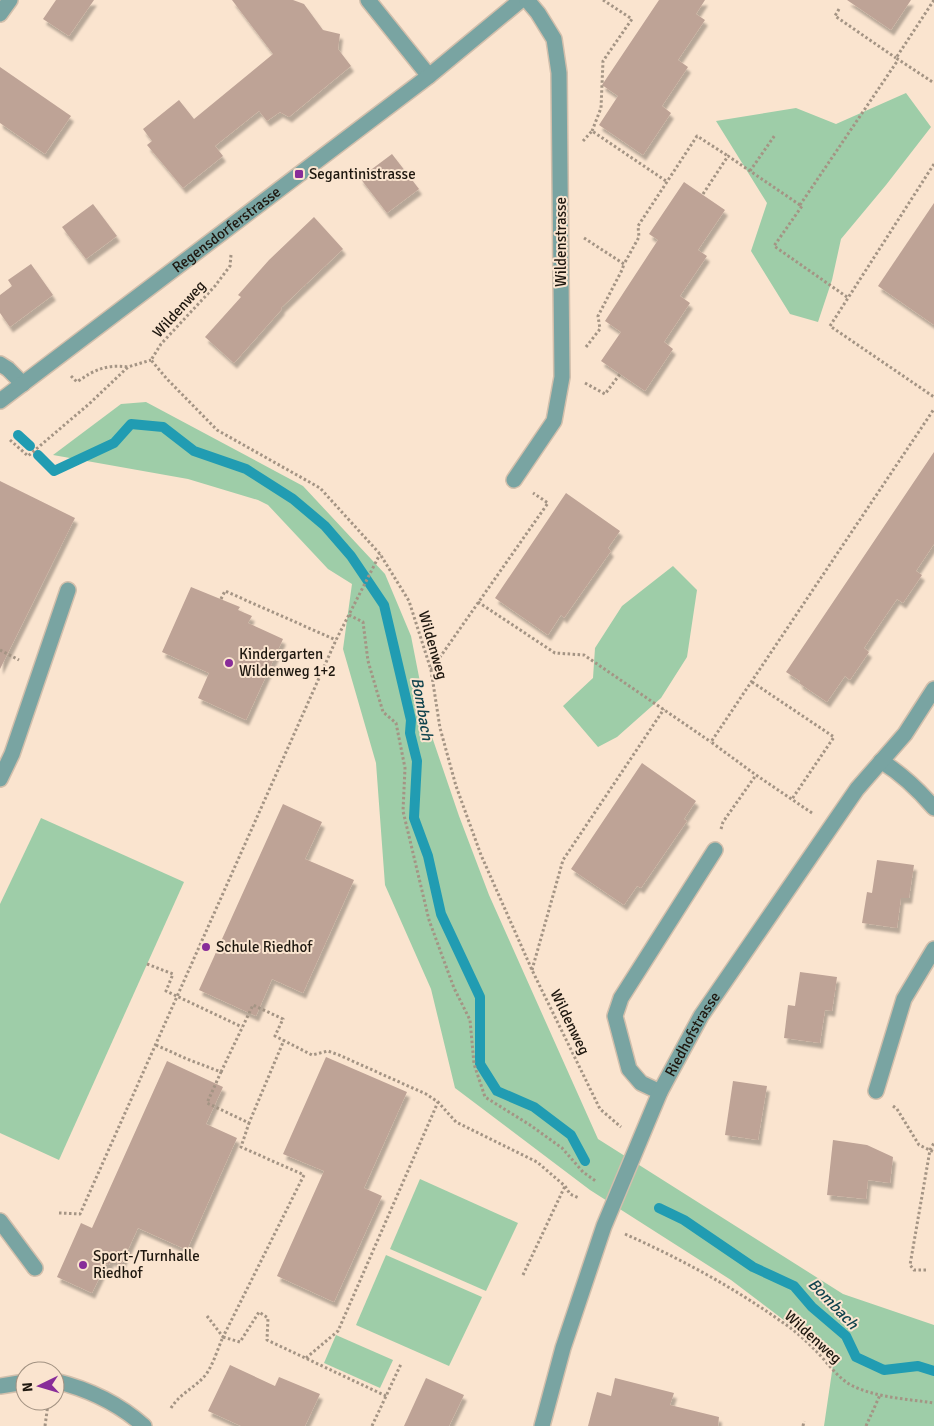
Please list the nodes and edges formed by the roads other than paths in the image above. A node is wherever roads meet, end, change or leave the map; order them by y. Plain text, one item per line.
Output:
1 (10, 0) edge
2 (368, 0) edge
3 (521, 0) edge
4 (527, 0) edge
5 (0, 14) edge
6 (428, 76) junction
7 (0, 364) edge
8 (23, 384) junction
9 (0, 401) edge
10 (514, 480) road end
11 (68, 590) dead end
12 (934, 689) edge
13 (881, 761) junction
14 (0, 779) edge
15 (934, 808) edge
16 (715, 850) road end
17 (934, 949) edge
18 (876, 1091) road end
19 (660, 1092) junction
20 (0, 1221) edge
21 (35, 1268) dead end
22 (15, 1384) edge
23 (65, 1384) edge
24 (0, 1386) edge
25 (144, 1426) edge
26 (542, 1426) edge

1 - 5 street
2 - 6 street
3 - 6 street, Regensdorferstrasse
4 - 10 street, Wildenstrasse
6 - 8 street, Regensdorferstrasse
7 - 8 street
8 - 9 street, Regensdorferstrasse
11 - 14 street
12 - 13 street, Riedhofstrasse
13 - 15 street
13 - 19 street, Riedhofstrasse
16 - 19 street
17 - 18 street
19 - 26 street, Riedhofstrasse
20 - 21 street
22 - 24 street
23 - 25 street

